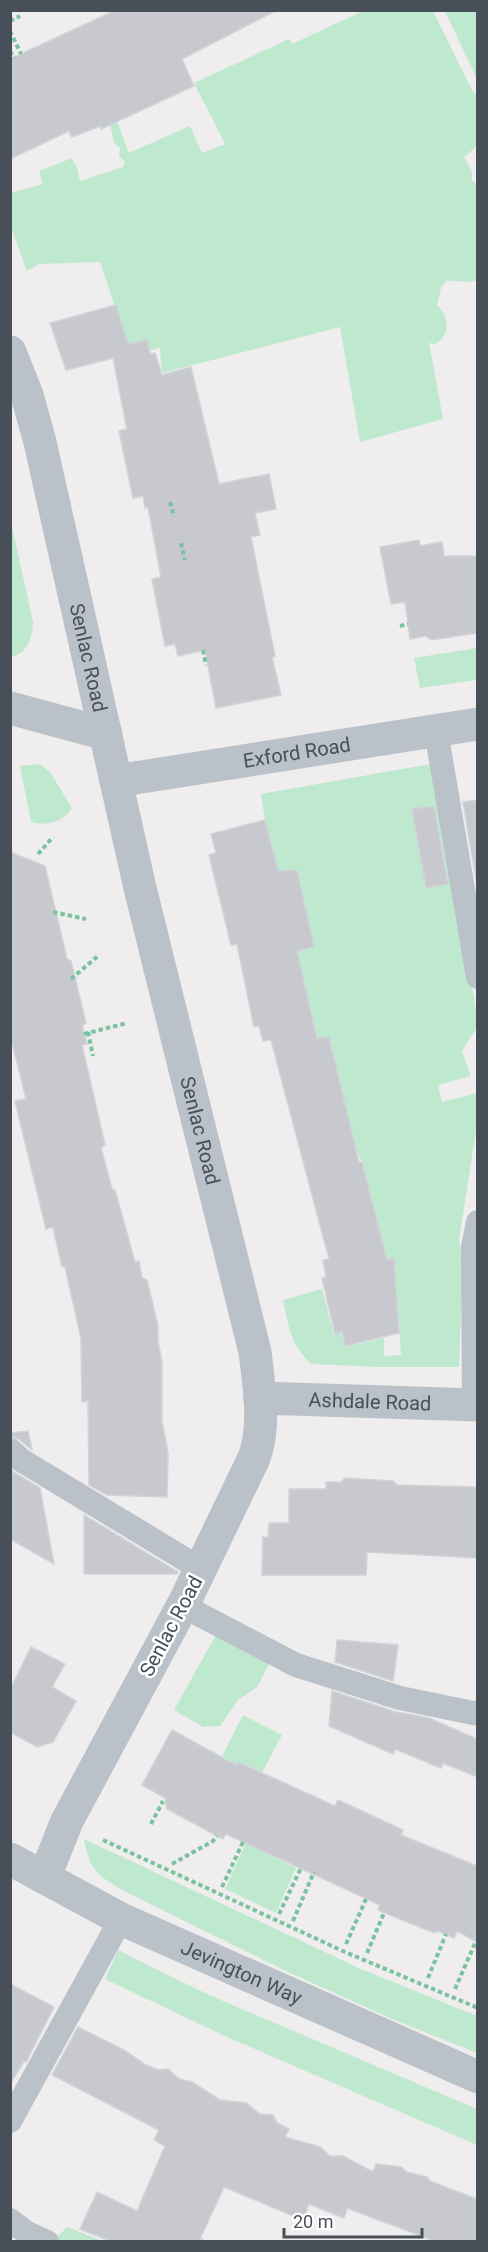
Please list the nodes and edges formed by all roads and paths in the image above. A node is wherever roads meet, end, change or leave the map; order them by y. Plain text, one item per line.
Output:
1 (20, 16) dead end
2 (10, 21) edge
3 (10, 31) edge
4 (10, 51) edge
5 (21, 54) dead end
6 (14, 58) dead end
7 (10, 352) edge
8 (170, 502) dead end
9 (174, 517) dead end
10 (181, 543) dead end
11 (185, 560) dead end
12 (408, 624) dead end
13 (400, 626) dead end
14 (203, 651) dead end
15 (206, 665) dead end
16 (10, 708) edge
17 (477, 724) edge
18 (436, 731) junction
19 (106, 734) junction
20 (116, 781) junction
21 (53, 837) dead end
22 (38, 854) dead end
23 (53, 912) dead end
24 (86, 919) dead end
25 (98, 956) dead end
26 (477, 977) edge
27 (71, 979) dead end
28 (127, 1023) dead end
29 (93, 1056) dead end
30 (477, 1222) edge
31 (260, 1398) junction
32 (476, 1405) edge
33 (10, 1450) edge
34 (201, 1569) junction
35 (183, 1606) junction
36 (477, 1714) edge
37 (163, 1801) dead end
38 (151, 1824) dead end
39 (95, 1836) dead end
40 (217, 1836) dead end
41 (243, 1842) dead end
42 (10, 1859) edge
43 (172, 1864) dead end
44 (300, 1868) dead end
45 (314, 1872) dead end
46 (45, 1876) junction
47 (222, 1887) dead end
48 (366, 1899) dead end
49 (384, 1913) dead end
50 (279, 1914) dead end
51 (121, 1919) junction
52 (293, 1921) dead end
53 (446, 1934) dead end
54 (476, 1941) dead end
55 (346, 1944) dead end
56 (367, 1953) dead end
57 (428, 1978) dead end
58 (455, 1989) dead end
59 (477, 2008) edge
60 (477, 2077) edge
61 (10, 2121) edge

1 - 2 path
3 - 5 path
4 - 6 path
7 - 19 street, Senlac Road
8 - 9 path
10 - 11 path
12 - 13 path
14 - 15 path
16 - 19 street
17 - 18 street, Exford Road
18 - 20 street, Exford Road
18 - 26 lane
19 - 20 street, Senlac Road
20 - 31 street, Senlac Road
21 - 22 path
23 - 24 path
25 - 27 path
28 - 29 path
30 - 32 lane
31 - 32 street, Ashdale Road
31 - 34 street, Senlac Road
33 - 34 lane
34 - 35 street, Senlac Road
35 - 36 lane
35 - 46 street, Senlac Road
37 - 38 path
39 - 59 path
40 - 43 path
41 - 47 path
42 - 46 street, Jevington Way
44 - 50 path
45 - 52 path
46 - 51 street, Jevington Way
48 - 55 path
49 - 56 path
51 - 60 street, Jevington Way
51 - 61 lane
53 - 57 path
54 - 58 path

